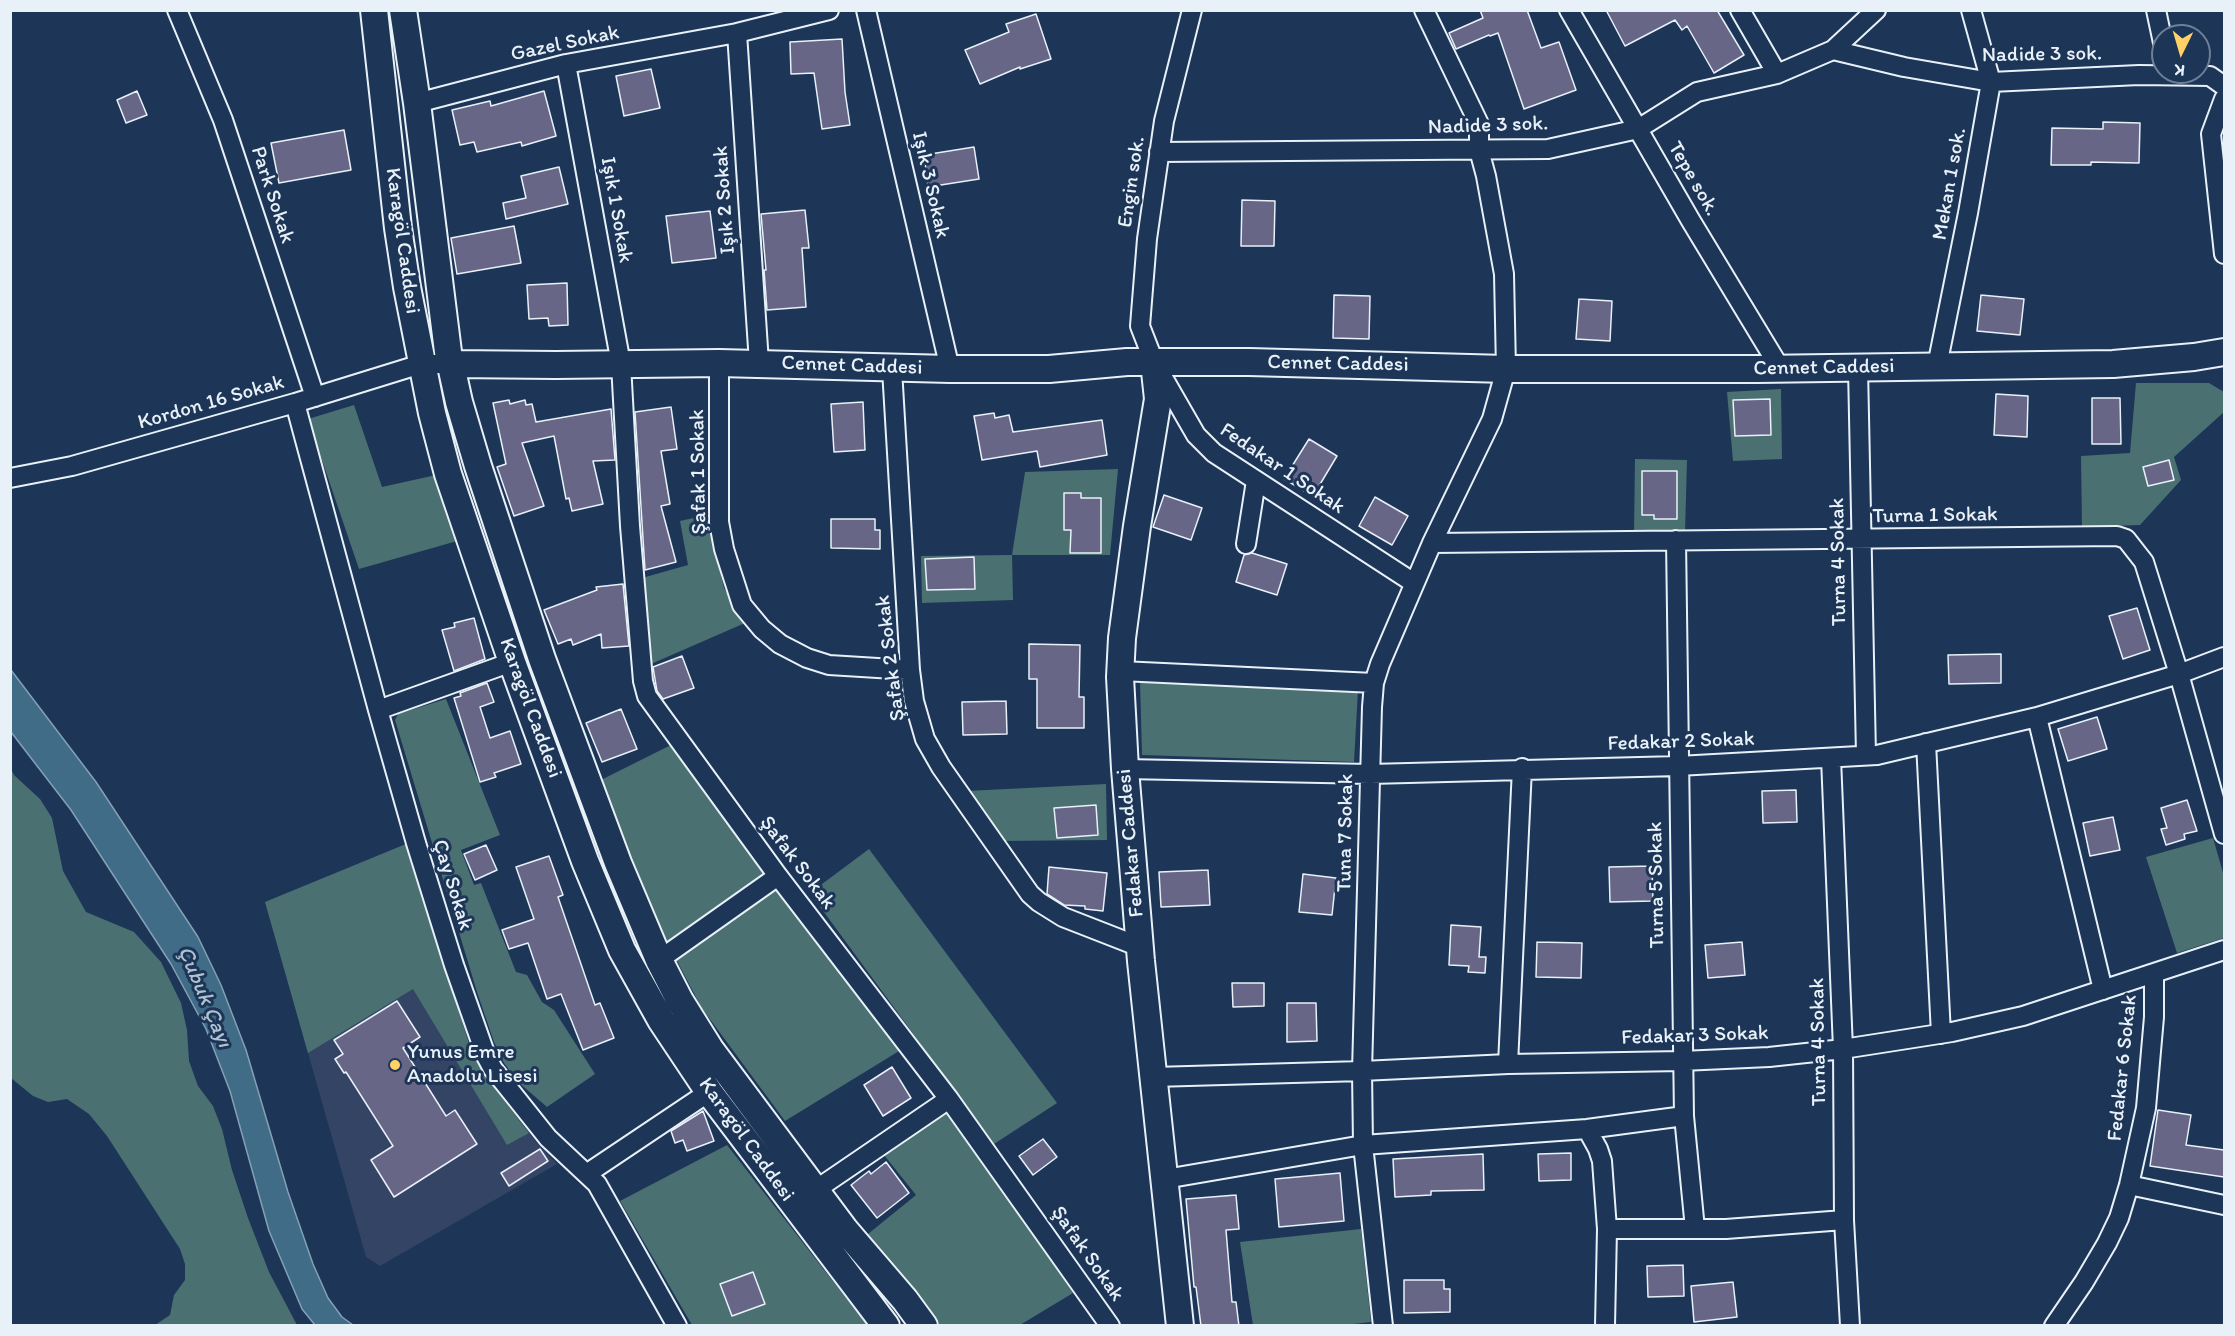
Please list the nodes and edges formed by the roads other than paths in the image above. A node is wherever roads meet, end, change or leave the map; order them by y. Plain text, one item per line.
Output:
1 (177, 10) edge
2 (374, 10) edge
3 (403, 10) edge
4 (830, 10) edge
5 (866, 10) edge
6 (1192, 10) edge
7 (1424, 10) edge
8 (1569, 10) edge
9 (1740, 10) edge
10 (1876, 10) edge
11 (1971, 10) edge
12 (737, 33) junction
13 (1833, 50) junction
14 (566, 64) junction
15 (1777, 74) junction
16 (2151, 75) edge
17 (2211, 77) edge
18 (1991, 82) junction
19 (2224, 86) edge
20 (2224, 99) edge
21 (417, 103) junction
22 (1638, 129) junction
23 (1479, 150) junction
24 (1159, 152) junction
25 (2224, 254) edge
26 (2224, 352) edge
27 (1154, 362) junction
28 (719, 363) junction
29 (759, 363) junction
30 (421, 364) junction
31 (451, 364) junction
32 (621, 364) junction
33 (1937, 366) junction
34 (1780, 368) junction
35 (1858, 368) junction
36 (892, 369) junction
37 (950, 369) junction
38 (1506, 369) junction
39 (315, 397) junction
40 (296, 403) junction
41 (10, 478) edge
42 (1256, 482) junction
43 (1861, 539) junction
44 (1676, 540) junction
45 (1432, 543) junction
46 (1246, 544) dead end
47 (1414, 583) junction
48 (2224, 657) edge
49 (512, 662) junction
50 (910, 670) junction
51 (1121, 671) junction
52 (2179, 674) junction
53 (1374, 683) junction
54 (378, 710) junction
55 (2037, 717) junction
56 (1926, 743) junction
57 (1866, 755) junction
58 (1831, 758) junction
59 (1678, 766) junction
60 (1522, 768) junction
61 (1125, 769) junction
62 (1370, 774) junction
63 (2224, 834) edge
64 (778, 876) junction
65 (1140, 947) junction
66 (2224, 950) edge
67 (659, 960) junction
68 (2154, 973) junction
69 (2103, 990) junction
70 (1941, 1034) junction
71 (1843, 1049) junction
72 (1682, 1061) junction
73 (1508, 1064) junction
74 (1362, 1071) junction
75 (1154, 1077) junction
76 (710, 1092) junction
77 (949, 1099) junction
78 (1684, 1116) junction
79 (1587, 1129) junction
80 (1363, 1145) junction
81 (588, 1173) junction
82 (1165, 1179) junction
83 (2129, 1185) junction
84 (814, 1191) junction
85 (2224, 1205) edge
86 (1844, 1220) junction
87 (1607, 1229) junction
88 (1695, 1229) junction
89 (677, 1326) edge
90 (886, 1326) edge
91 (924, 1326) edge
92 (1110, 1326) edge
93 (1180, 1326) edge
94 (1383, 1326) edge
95 (1605, 1326) edge
96 (1850, 1326) edge
97 (2054, 1326) edge

1 - 39 street, Park Sokak
2 - 30 main road, Karagöl Caddesi
3 - 21 main road
4 - 12 street, Gazel Sokak
5 - 37 street, Işık 3 Sokak
6 - 24 street, Engin sok.
7 - 23 street, Tuna 7 Sokak
8 - 22 street, Tepe sok.
9 - 15 street
10 - 13 street
11 - 18 street, Mekan 1 sok.
12 - 14 street, Gazel Sokak
12 - 29 street, Işık 2 Sokak
13 - 15 street, Nadide 3 sok.
13 - 18 street, Nadide 3 sok.
14 - 21 street, Gazel Sokak
14 - 32 street, Işık 1 Sokak
15 - 22 street, Nadide 3 sok.
16 - 18 street, Nadide 3 sok.
17 - 19 street, Nadide 3 sok.
18 - 33 street, Mekan 1 sok.
20 - 25 street
21 - 31 main road
22 - 23 street, Nadide 3 sok.
22 - 34 street, Tepe sok.
23 - 24 street, Nadide 3 sok.
23 - 38 street, Tuna 7 Sokak
24 - 27 street, Engin sok.
26 - 33 main road, Cennet Caddesi
27 - 37 main road, Cennet Caddesi
27 - 38 main road, Cennet Caddesi
27 - 42 street, Fedakar 1 Sokak
27 - 51 main road, Fedakar Caddesi
28 - 29 main road, Cennet Caddesi
28 - 32 main road, Cennet Caddesi
28 - 50 street, Şafak 1 Sokak
29 - 36 main road, Cennet Caddesi
30 - 31 street, Kordon 16 Sokak
30 - 39 street, Kordon 16 Sokak
30 - 49 main road, Karagöl Caddesi
31 - 32 main road, Cennet Caddesi
31 - 67 main road
32 - 64 street, Şafak Sokak
33 - 35 main road, Cennet Caddesi
34 - 35 main road, Cennet Caddesi
34 - 38 main road, Cennet Caddesi
35 - 43 street, Turna 4 Sokak
36 - 37 main road, Cennet Caddesi
36 - 50 street, Şafak 2 Sokak
38 - 45 street, Tuna 7 Sokak
39 - 40 street, Kordon 16 Sokak
40 - 41 street, Kordon 16 Sokak
40 - 54 street, Çay Sokak
42 - 46 street
42 - 47 street, Fedakar 1 Sokak
43 - 44 street, Turna 1 Sokak
43 - 52 street, Turna 1 Sokak
43 - 57 street, Turna 4 Sokak
44 - 45 street, Turna 1 Sokak
44 - 59 street, Turna 5 Sokak
45 - 47 street, Tuna 7 Sokak
47 - 53 street, Tuna 7 Sokak
48 - 52 street, Fedakar 2 Sokak
49 - 54 street
49 - 76 main road, Karagöl Caddesi
50 - 65 street, Şafak 2 Sokak
51 - 53 street
51 - 61 main road, Fedakar Caddesi
52 - 55 street, Fedakar 2 Sokak
52 - 63 street, Turna 1 Sokak
53 - 62 street, Tuna 7 Sokak
54 - 81 street, Çay Sokak
55 - 56 street, Fedakar 2 Sokak
55 - 69 street
56 - 57 street, Fedakar 2 Sokak
56 - 70 street
57 - 58 street, Fedakar 2 Sokak
58 - 59 street, Fedakar 2 Sokak
58 - 71 street, Turna 4 Sokak
59 - 60 street, Fedakar 2 Sokak
59 - 72 street, Turna 5 Sokak
60 - 62 street, Fedakar 2 Sokak
60 - 73 street
61 - 62 street, Fedakar 2 Sokak
61 - 65 main road, Fedakar Caddesi
62 - 74 street, Tuna 7 Sokak
64 - 67 street
64 - 77 street, Şafak Sokak
65 - 75 main road, Fedakar Caddesi
66 - 68 street, Fedakar 3 Sokak
67 - 84 main road
68 - 69 street, Fedakar 3 Sokak
68 - 83 street, Fedakar 6 Sokak
69 - 70 street, Fedakar 3 Sokak
70 - 71 street, Fedakar 3 Sokak
71 - 72 street, Fedakar 3 Sokak
71 - 86 street, Turna 4 Sokak
72 - 73 street, Fedakar 3 Sokak
72 - 78 street, Turna 5 Sokak
73 - 74 street, Fedakar 3 Sokak
74 - 75 street, Fedakar 3 Sokak
74 - 80 street, Tuna 7 Sokak
75 - 82 main road, Fedakar Caddesi
76 - 81 street
76 - 90 main road, Karagöl Caddesi
77 - 84 street
77 - 92 street, Şafak Sokak
78 - 79 street
78 - 88 street, Turna 5 Sokak
79 - 80 street
79 - 87 street
80 - 82 street
80 - 94 street, Tuna 7 Sokak
81 - 89 street, Çay Sokak
82 - 93 main road, Fedakar Caddesi
83 - 85 street
83 - 97 street, Fedakar 6 Sokak
84 - 91 main road
86 - 88 street
86 - 96 street, Turna 4 Sokak
87 - 88 street
87 - 95 street

